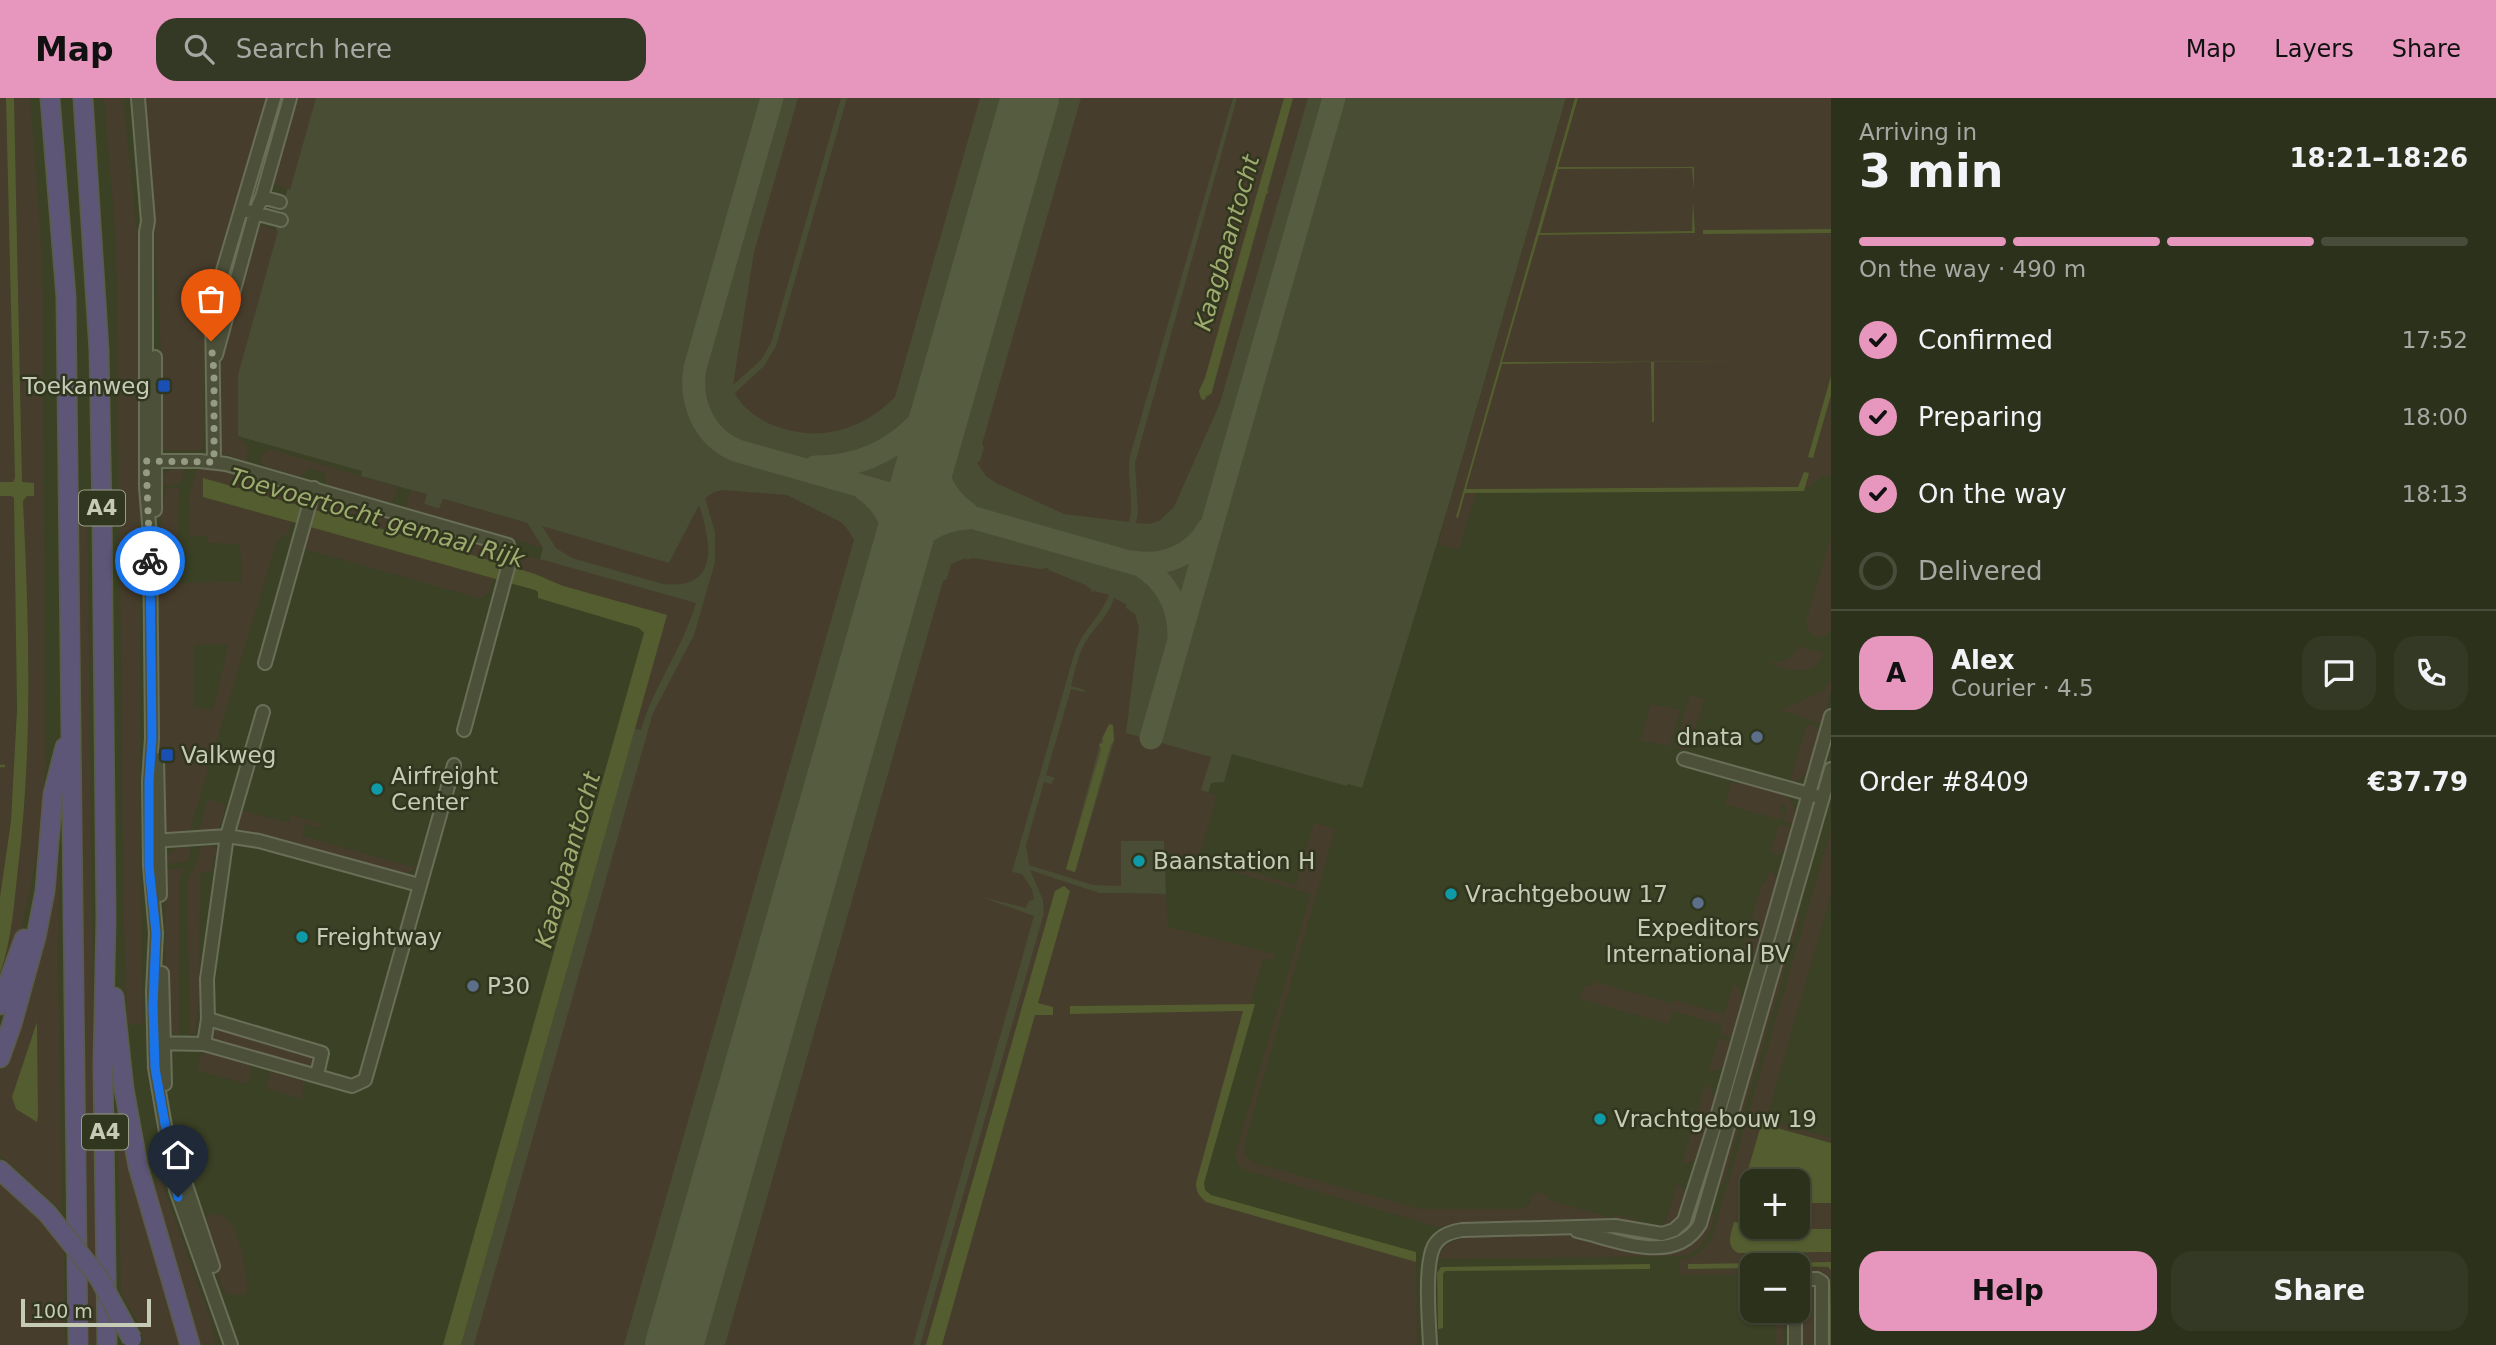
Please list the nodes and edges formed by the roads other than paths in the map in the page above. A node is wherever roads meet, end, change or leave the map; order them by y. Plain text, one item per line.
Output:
1 (50, 98) edge
2 (83, 98) edge
3 (138, 98) edge
4 (274, 98) edge
5 (290, 98) edge
6 (262, 197) junction
7 (280, 202) dead end
8 (248, 211) junction
9 (281, 220) dead end
10 (151, 461) junction
11 (214, 462) junction
12 (314, 488) junction
13 (265, 663) dead end
14 (262, 712) dead end
15 (1831, 716) edge
16 (71, 723) junction
17 (464, 730) dead end
18 (1684, 759) dead end
19 (454, 765) dead end
20 (1831, 769) edge
21 (1808, 794) junction
22 (1823, 799) junction
23 (226, 836) junction
24 (154, 841) junction
25 (48, 859) junction
26 (419, 885) junction
27 (106, 919) junction
28 (0, 1005) edge
29 (208, 1019) junction
30 (158, 1043) junction
31 (204, 1044) junction
32 (0, 1058) edge
33 (317, 1076) junction
34 (0, 1170) edge
35 (1563, 1228) junction
36 (1810, 1279) edge
37 (1795, 1323) edge
38 (133, 1342) edge
39 (78, 1345) edge
40 (107, 1345) edge
41 (190, 1345) edge
42 (230, 1345) edge
43 (239, 1345) edge
44 (1430, 1345) edge
45 (1795, 1345) edge
46 (1822, 1345) edge

1 - 16 highway, A4
2 - 27 highway, A4
3 - 10 street
4 - 8 street
5 - 6 street
6 - 7 street
6 - 8 street
8 - 9 street
8 - 11 street
10 - 11 street
10 - 24 street
11 - 12 street
12 - 13 street
12 - 17 street
14 - 23 street
15 - 21 street
16 - 25 highway, A4
16 - 39 highway, A4
18 - 21 street
19 - 26 street
20 - 22 street
21 - 22 street
21 - 35 street
22 - 35 street
23 - 24 street
23 - 26 street
23 - 29 street
24 - 30 street
25 - 28 highway, A4
25 - 32 highway, A4
26 - 33 street
27 - 40 highway, A4
27 - 41 highway, A4
29 - 31 street
29 - 33 street
30 - 31 street
30 - 42 street
30 - 43 street
31 - 33 street
34 - 38 highway, bridge
35 - 44 street
36 - 46 street
37 - 45 street

